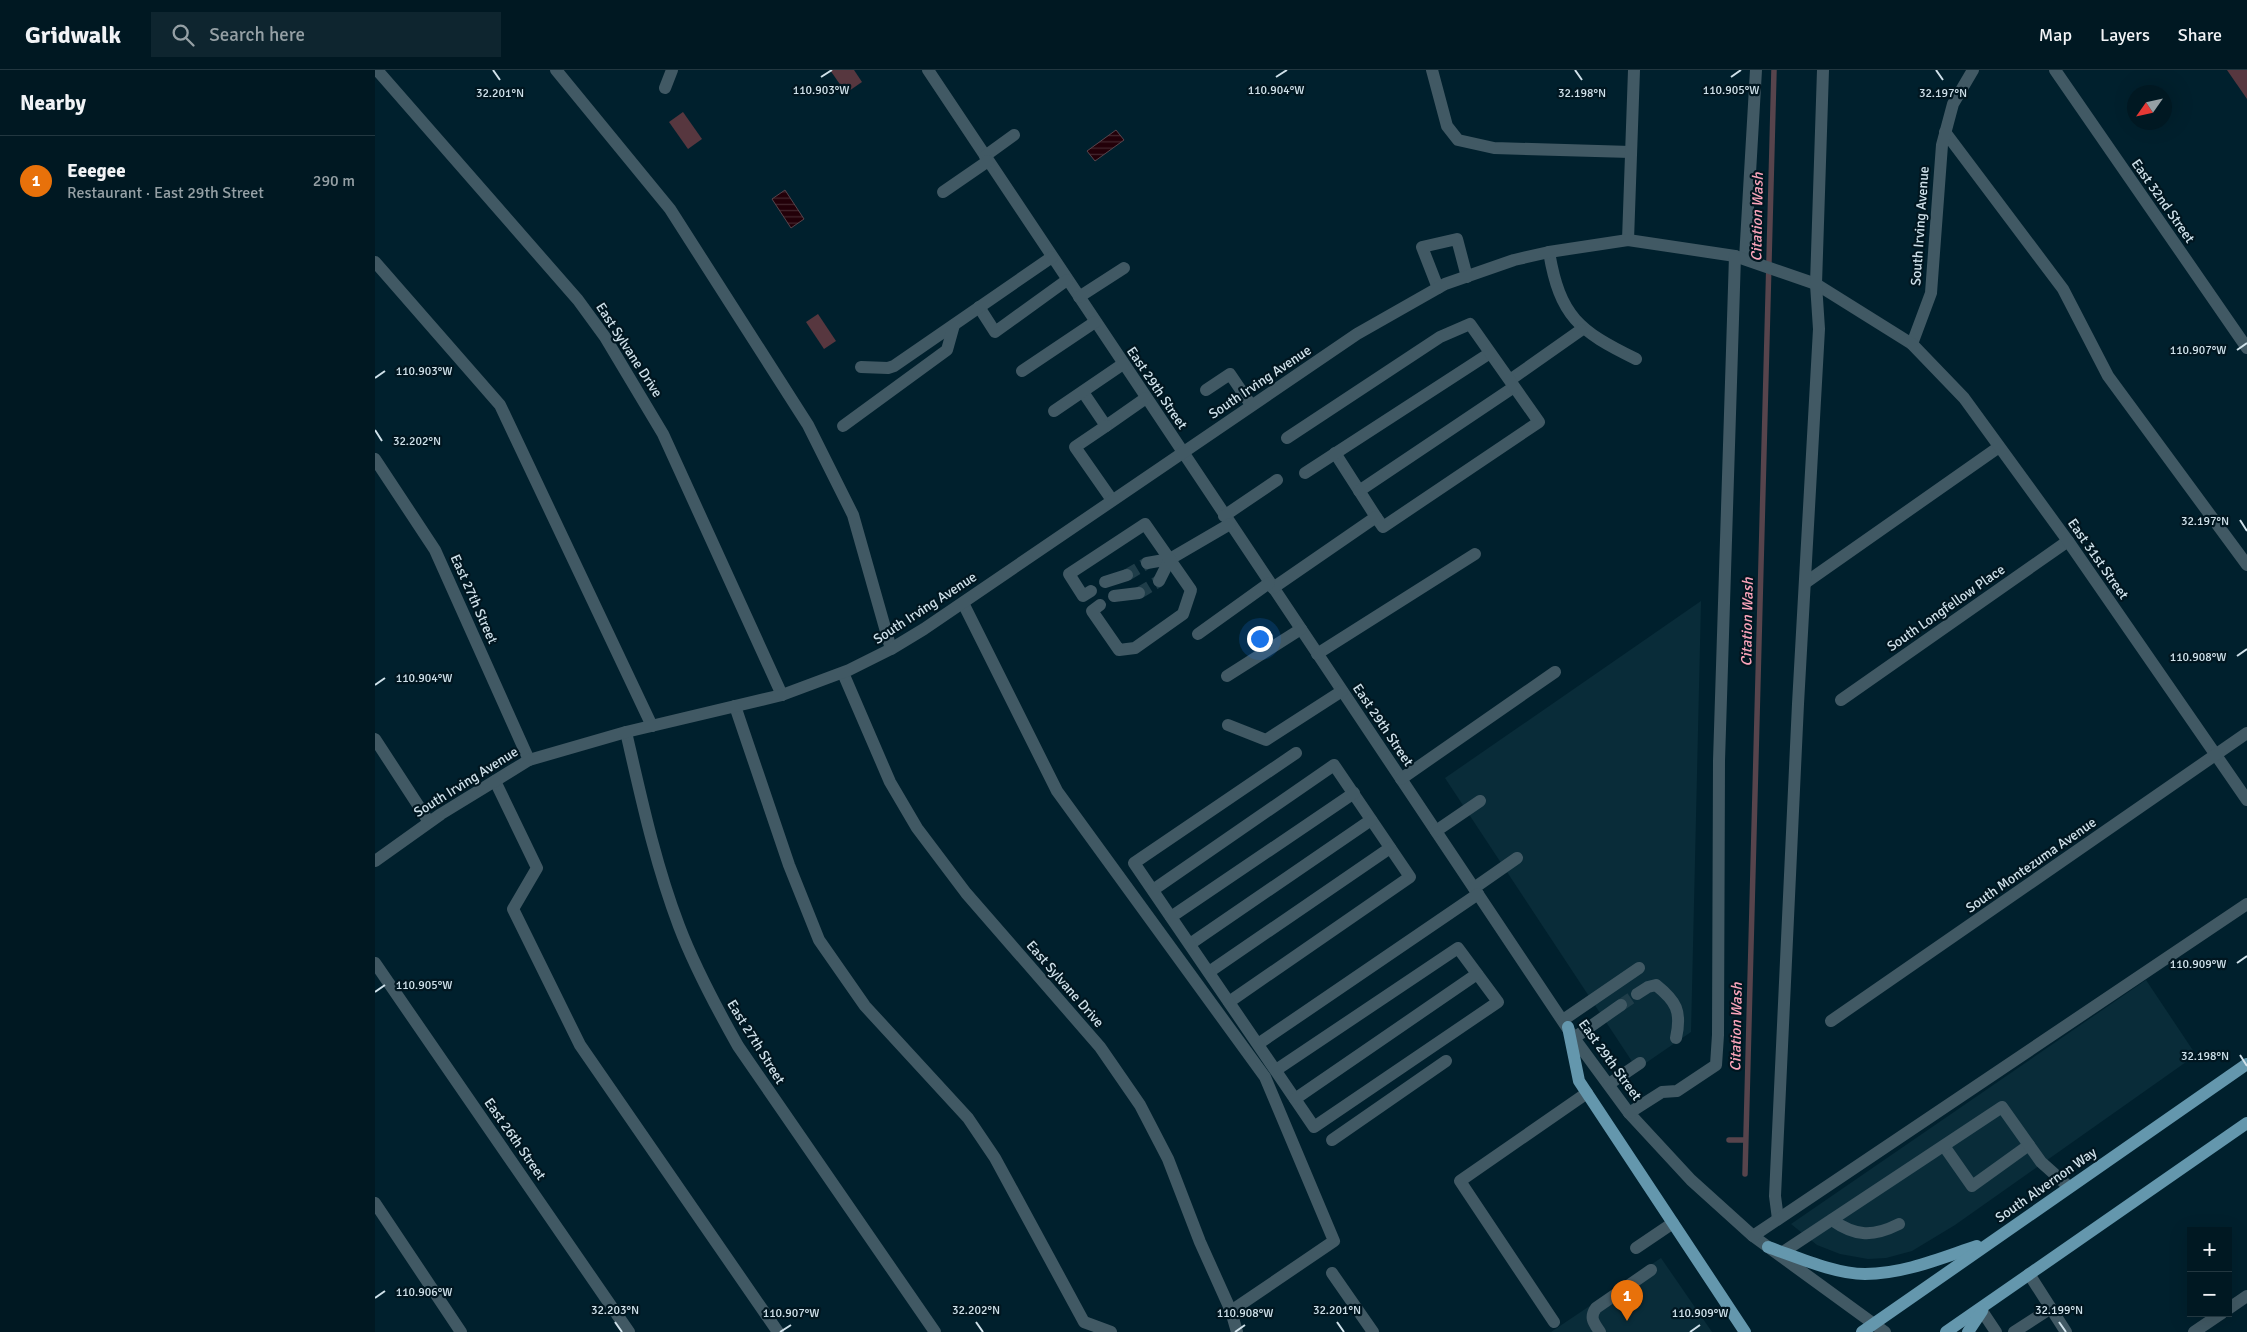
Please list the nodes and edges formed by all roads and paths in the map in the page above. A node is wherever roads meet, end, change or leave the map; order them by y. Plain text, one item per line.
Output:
1 (377, 70) edge
2 (556, 70) edge
3 (672, 70) edge
4 (928, 70) edge
5 (1432, 70) edge
6 (1634, 70) edge
7 (1756, 70) edge
8 (1823, 70) edge
9 (1973, 70) edge
10 (2055, 70) edge
11 (665, 88) dead end
12 (1945, 132) junction
13 (1014, 135) dead end
14 (1631, 152) junction
15 (986, 159) junction
16 (943, 192) dead end
17 (1628, 240) junction
18 (1549, 252) junction
19 (1052, 257) junction
20 (1740, 257) junction
21 (375, 262) edge
22 (1124, 268) dead end
23 (1467, 277) junction
24 (1067, 280) junction
25 (1816, 284) junction
26 (1438, 288) junction
27 (1079, 297) junction
28 (979, 307) junction
29 (1095, 322) junction
30 (954, 325) junction
31 (1581, 330) dead end
32 (1911, 344) junction
33 (2247, 348) edge
34 (1490, 353) junction
35 (1636, 359) dead end
36 (1123, 364) junction
37 (861, 366) dead end
38 (1022, 371) dead end
39 (1512, 384) junction
40 (1206, 390) dead end
41 (1083, 392) junction
42 (1146, 398) junction
43 (1251, 405) junction
44 (1054, 411) dead end
45 (843, 426) dead end
46 (1106, 426) junction
47 (1287, 438) dead end
48 (1999, 447) junction
49 (1182, 452) junction
50 (1335, 453) junction
51 (375, 459) edge
52 (1305, 473) dead end
53 (1277, 480) dead end
54 (1359, 491) junction
55 (1112, 500) junction
56 (1376, 517) junction
57 (1227, 520) junction
58 (2067, 541) junction
59 (1475, 554) dead end
60 (1170, 559) junction
61 (1147, 563) tunnel mouth
62 (2247, 565) edge
63 (1127, 575) tunnel mouth
64 (1159, 581) tunnel mouth
65 (1105, 582) dead end
66 (1805, 582) junction
67 (1271, 586) junction
68 (1139, 593) tunnel mouth
69 (1115, 596) dead end
70 (963, 603) junction
71 (1301, 629) junction
72 (1198, 634) dead end
73 (891, 650) junction
74 (1317, 654) junction
75 (1555, 672) dead end
76 (843, 673) junction
77 (1227, 676) dead end
78 (1342, 691) junction
79 (782, 695) junction
80 (1841, 700) dead end
81 (735, 706) junction
82 (1228, 725) dead end
83 (652, 726) junction
84 (626, 732) junction
85 (2247, 733) edge
86 (375, 739) edge
87 (1296, 753) dead end
88 (2216, 755) junction
89 (529, 760) junction
90 (1401, 779) junction
91 (495, 780) junction
92 (1353, 793) junction
93 (2247, 800) edge
94 (1480, 801) dead end
95 (1371, 820) junction
96 (429, 822) junction
97 (1436, 831) junction
98 (1390, 848) junction
99 (1517, 858) dead end
100 (375, 861) edge
101 (1153, 890) junction
102 (1476, 891) junction
103 (2247, 904) edge
104 (1171, 917) junction
105 (1190, 944) junction
106 (375, 963) edge
107 (1639, 968) dead end
108 (1209, 972) junction
109 (1477, 974) junction
110 (1637, 994) tunnel mouth
111 (1229, 1002) junction
112 (1621, 1005) tunnel mouth
113 (1831, 1022) dead end
114 (1568, 1028) junction
115 (1676, 1038) dead end
116 (1257, 1044) junction
117 (1446, 1061) dead end
118 (1639, 1063) dead end
119 (2247, 1064) edge
120 (1276, 1070) junction
121 (1609, 1084) junction
122 (1587, 1093) junction
123 (1295, 1099) junction
124 (1629, 1113) junction
125 (2247, 1123) edge
126 (1332, 1140) dead end
127 (2029, 1145) junction
128 (1944, 1146) junction
129 (2069, 1187) junction
130 (375, 1203) edge
131 (1778, 1219) junction
132 (1832, 1220) junction
133 (1673, 1223) junction
134 (1899, 1224) dead end
135 (1753, 1236) junction
136 (1991, 1241) junction
137 (1768, 1247) junction
138 (1636, 1248) dead end
139 (1783, 1252) junction
140 (1651, 1270) dead end
141 (1333, 1273) dead end
142 (2029, 1274) junction
143 (2247, 1296) edge
144 (2232, 1306) edge
145 (1985, 1307) junction
146 (2051, 1308) junction
147 (1231, 1311) junction
148 (2216, 1317) edge
149 (1555, 1322) dead end
150 (1874, 1324) junction
151 (461, 1332) edge
152 (629, 1332) edge
153 (778, 1332) edge
154 (935, 1332) edge
155 (1111, 1332) edge
156 (1237, 1332) edge
157 (1373, 1332) edge
158 (1600, 1332) edge
159 (1745, 1332) edge
160 (1862, 1332) edge
161 (1885, 1332) edge
162 (1946, 1332) edge
163 (1969, 1332) edge
164 (1997, 1332) edge
165 (2014, 1332) edge
166 (2066, 1332) edge
167 (2194, 1332) edge

1 - 79 street, East Sylvane Drive
2 - 73 street
3 - 11 street
4 - 15 street, East 29th Street
5 - 14 street
6 - 14 street
7 - 20 street
8 - 25 street
9 - 12 street, South Irving Avenue
10 - 33 street, East 32nd Street
12 - 32 street, South Irving Avenue
12 - 62 street
13 - 15 street
14 - 17 street
15 - 16 street
15 - 19 street, East 29th Street
17 - 18 street, South Irving Avenue
17 - 20 street, South Irving Avenue
18 - 23 street, South Irving Avenue
18 - 35 street
19 - 24 street, East 29th Street
19 - 28 street
20 - 25 street, South Irving Avenue
20 - 124 street
21 - 83 street
22 - 27 street
23 - 26 street, South Irving Avenue
23 - 26 street
24 - 27 street, East 29th Street
24 - 28 street
25 - 32 street, South Irving Avenue
25 - 66 street
26 - 43 street, South Irving Avenue
27 - 29 street, East 29th Street
28 - 30 street
29 - 36 street, East 29th Street
29 - 38 street
30 - 37 street
30 - 45 street
31 - 39 street
32 - 48 street, East 31st Street
34 - 39 street
34 - 47 street
34 - 50 street
36 - 41 street
36 - 42 street, East 29th Street
39 - 54 street
39 - 56 street
40 - 43 street
41 - 44 street
41 - 46 street
42 - 46 street
42 - 49 street, East 29th Street
43 - 49 street, South Irving Avenue
46 - 55 street
48 - 58 street, East 31st Street
48 - 66 street
49 - 55 street, South Irving Avenue
49 - 57 street, East 29th Street
50 - 52 street
50 - 54 street
51 - 89 street, East 27th Street
53 - 57 street
54 - 56 street
55 - 70 street, South Irving Avenue
56 - 67 street
57 - 60 street
57 - 67 street, East 29th Street
58 - 80 street, South Longfellow Place
58 - 88 street, East 31st Street
59 - 74 street
60 - 60 street
60 - 61 street
60 - 64 street
63 - 65 street
66 - 131 street
67 - 71 street, East 29th Street
67 - 72 street
68 - 69 street
70 - 73 street, South Irving Avenue
70 - 147 street
71 - 74 street, East 29th Street
71 - 77 street
73 - 76 street, South Irving Avenue
74 - 78 street, East 29th Street
75 - 90 street
76 - 79 street, South Irving Avenue
76 - 147 street, East Sylvane Drive
78 - 82 street
78 - 90 street, East 29th Street
79 - 81 street, South Irving Avenue
81 - 83 street, South Irving Avenue
81 - 155 street
83 - 84 street, South Irving Avenue
84 - 89 street, South Irving Avenue
84 - 154 street, East 27th Street
85 - 88 street, South Montezuma Avenue
86 - 96 street
87 - 101 street
88 - 93 street, East 31st Street
88 - 113 street, South Montezuma Avenue
89 - 91 street, South Irving Avenue
90 - 97 street, East 29th Street
91 - 96 street, South Irving Avenue
91 - 153 street
92 - 95 street
92 - 101 street
92 - 104 street
94 - 97 street
95 - 98 street
95 - 105 street
96 - 100 street, South Irving Avenue
97 - 102 street, East 29th Street
98 - 108 street
98 - 111 street
99 - 102 street
101 - 104 street
102 - 114 street, East 29th Street
102 - 116 street
103 - 131 street
104 - 105 street
105 - 108 street
106 - 152 street, East 26th Street
107 - 114 street
108 - 111 street
109 - 120 street
109 - 123 street
109 - 123 street
110 - 115 street
111 - 116 street
112 - 114 street
114 - 121 street, East 29th Street
114 - 122 main road
116 - 120 street
117 - 126 street
118 - 121 street
119 - 129 main road, South Alvernon Way
120 - 123 street
121 - 124 street, East 29th Street
122 - 133 main road
122 - 149 street
124 - 135 street, East 29th Street
125 - 142 main road
127 - 128 street
127 - 128 street
127 - 129 street
128 - 132 street
129 - 136 main road, South Alvernon Way
130 - 151 street
131 - 135 street
132 - 134 street
132 - 139 street
133 - 138 street
133 - 159 main road
135 - 137 street, East 29th Street
136 - 139 main road
136 - 150 main road, South Alvernon Way
137 - 139 main road
137 - 150 street, East 29th Street
140 - 158 street
141 - 157 street
142 - 145 main road
142 - 146 street
143 - 144 street
145 - 162 main road
145 - 163 main road
145 - 164 street
146 - 165 street
146 - 166 street
147 - 156 street, East Sylvane Drive
148 - 167 street
150 - 160 main road, South Alvernon Way
150 - 161 street, East 29th Street

